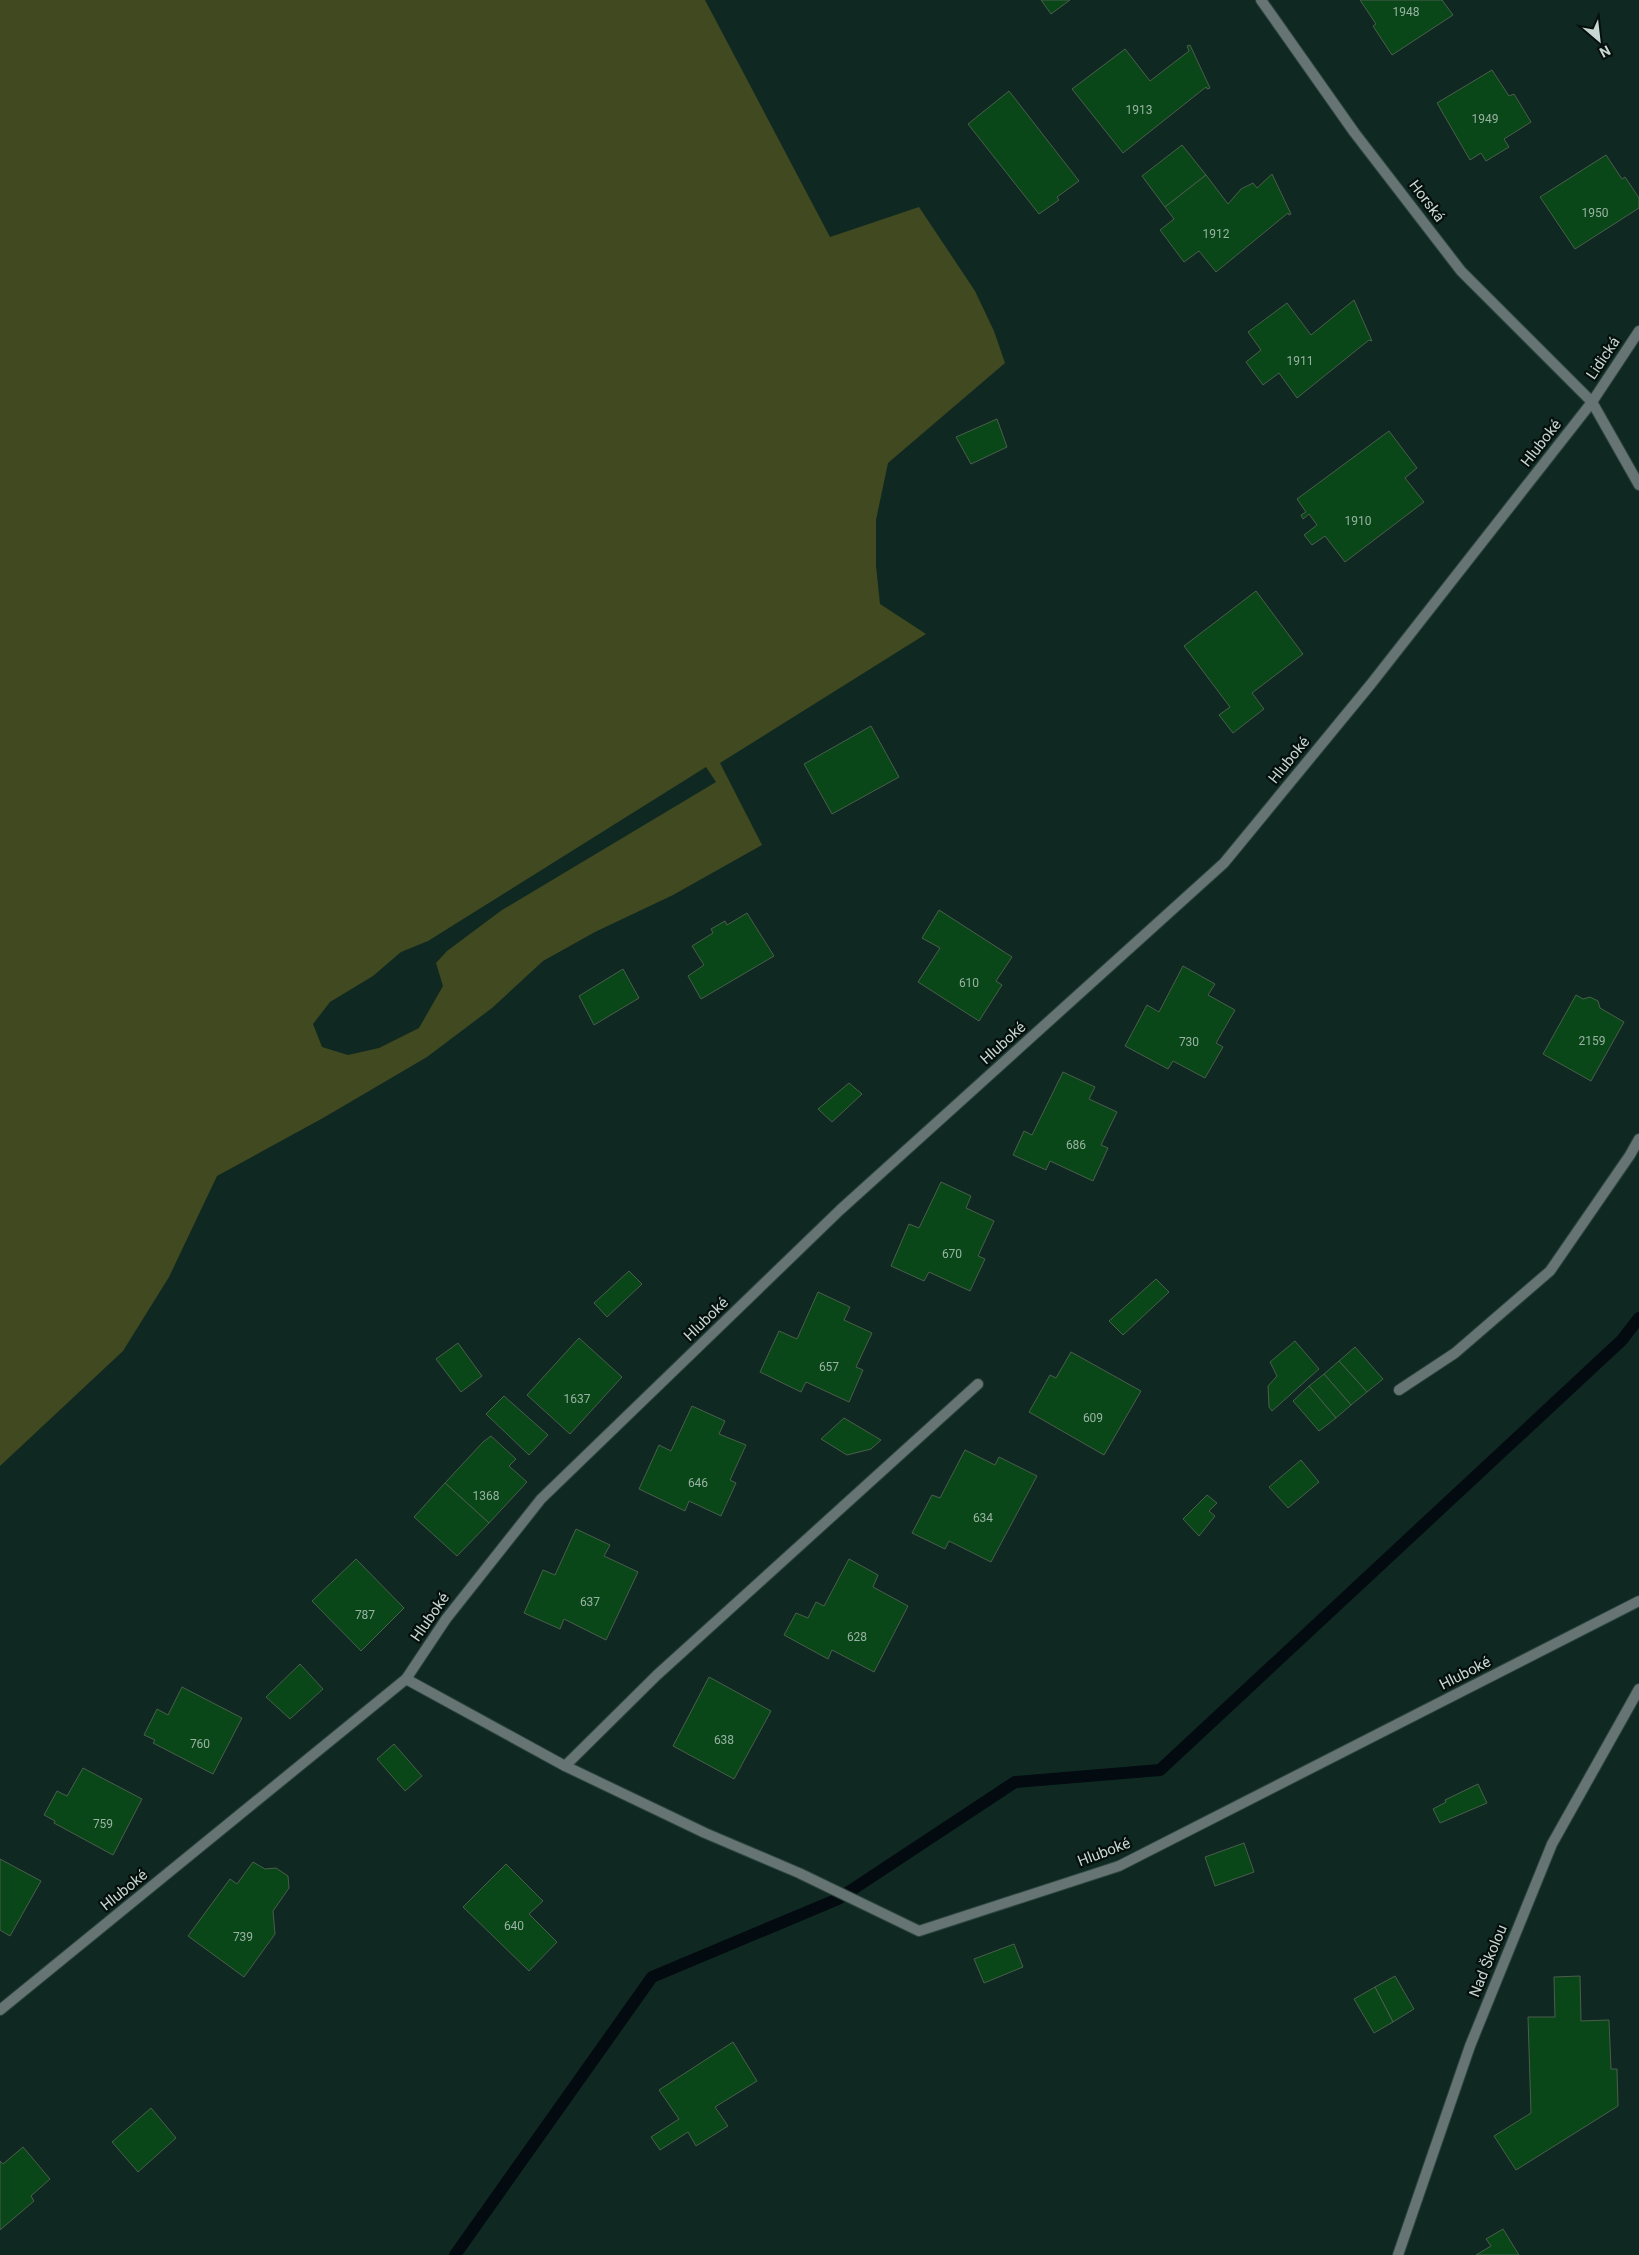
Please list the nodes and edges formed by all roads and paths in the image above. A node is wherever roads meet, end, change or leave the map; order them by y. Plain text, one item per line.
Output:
1 (1261, 0) edge
2 (1639, 331) edge
3 (1592, 402) junction
4 (1639, 486) edge
5 (1639, 1139) edge
6 (978, 1384) dead end
7 (1399, 1390) dead end
8 (1639, 1601) edge
9 (406, 1679) junction
10 (1638, 1692) edge
11 (565, 1766) junction
12 (0, 2010) edge
13 (1398, 2255) edge

1 - 3 street, Horská
2 - 3 street, Lidická
3 - 4 street, Horská
3 - 9 street, Hluboké
5 - 7 street
6 - 11 street
8 - 11 street, Hluboké
9 - 11 street, Hluboké
9 - 12 street, Hluboké
10 - 13 street, Nad Školou

